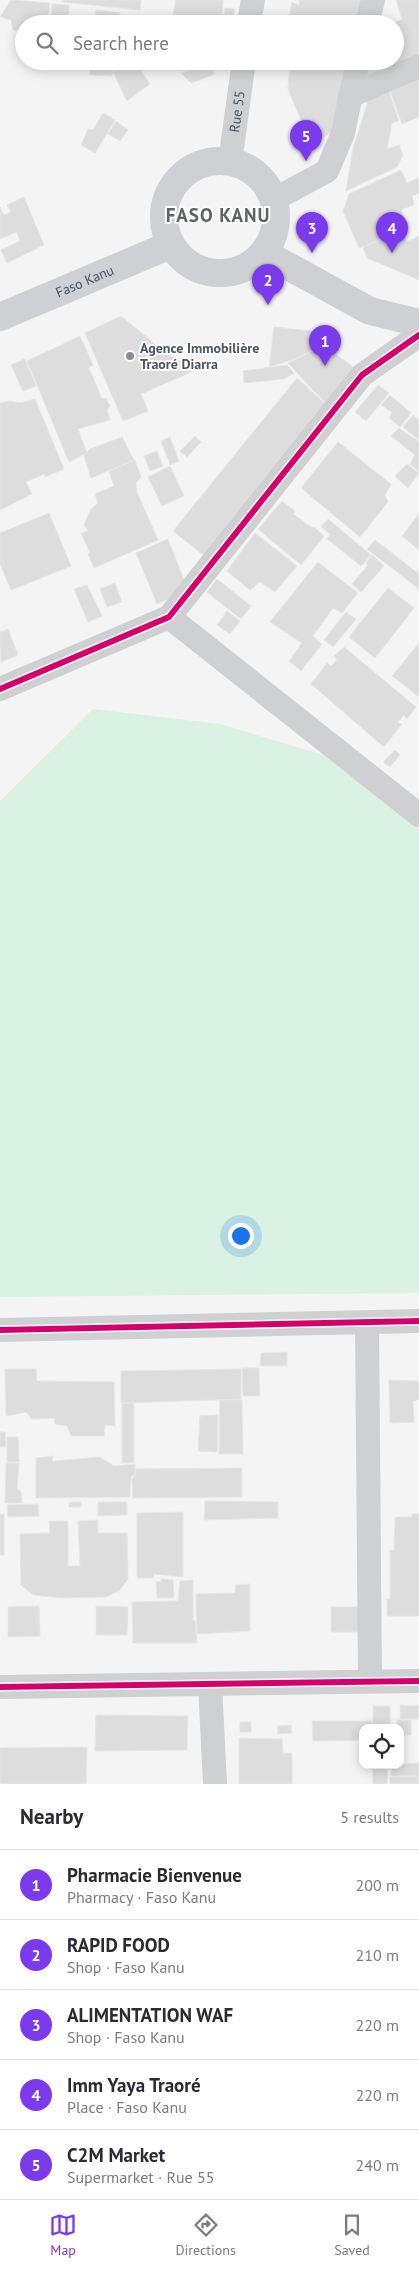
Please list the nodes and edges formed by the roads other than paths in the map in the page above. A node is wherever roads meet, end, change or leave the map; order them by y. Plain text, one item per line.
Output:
1 (253, 0) edge
2 (373, 0) edge
3 (250, 15) edge
4 (369, 15) edge
5 (419, 66) edge
6 (243, 70) edge
7 (356, 70) edge
8 (350, 96) junction
9 (230, 162) junction
10 (273, 200) junction
11 (170, 245) junction
12 (264, 252) junction
13 (0, 317) edge
14 (419, 323) edge
15 (419, 335) edge
16 (169, 617) junction
17 (0, 689) edge
18 (419, 815) edge
19 (419, 1322) edge
20 (367, 1323) junction
21 (0, 1330) edge
22 (370, 1681) junction
23 (419, 1681) edge
24 (210, 1684) junction
25 (0, 1686) edge
26 (215, 1784) edge

1 - 3 street
2 - 4 street
5 - 8 street
6 - 9 street, Rue 55
7 - 8 street
8 - 10 street
9 - 10 main road
9 - 11 main road
10 - 12 main road
11 - 12 main road
11 - 13 main road, Faso Kanu
12 - 14 main road
15 - 16 street
16 - 17 street
16 - 18 street
19 - 20 street
20 - 21 street
20 - 22 street
22 - 23 street
22 - 24 street
24 - 25 street
24 - 26 street

